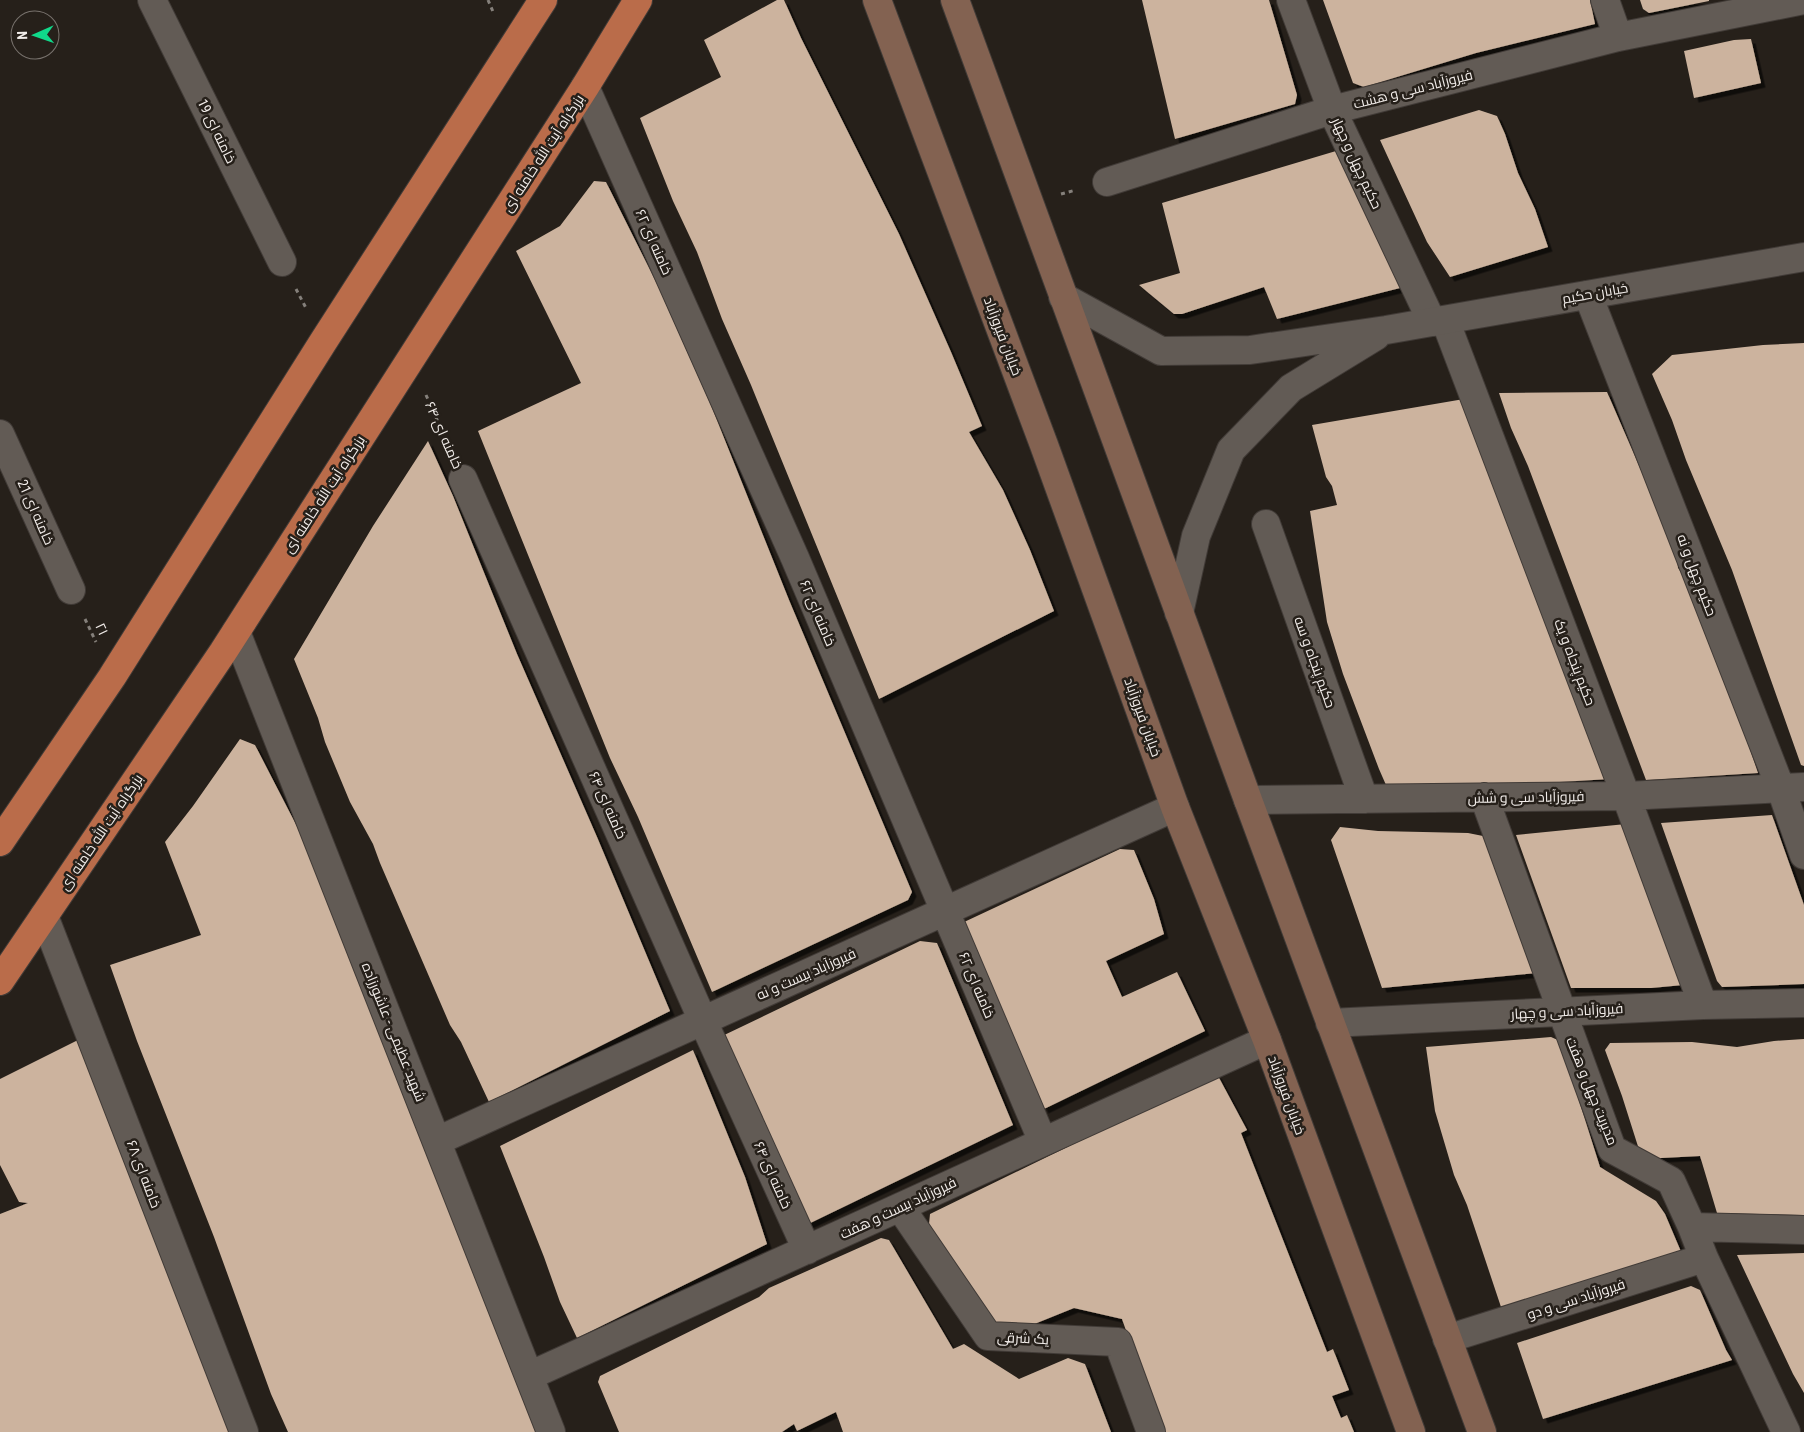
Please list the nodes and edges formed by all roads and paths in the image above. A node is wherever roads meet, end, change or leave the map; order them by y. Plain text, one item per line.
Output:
1 (152, 0) edge
2 (543, 0) edge
3 (653, 0) edge
4 (877, 0) edge
5 (955, 0) edge
6 (1291, 0) edge
7 (1605, 0) edge
8 (1804, 0) edge
9 (633, 7) edge
10 (1618, 37) junction
11 (585, 87) junction
12 (1332, 110) junction
13 (1107, 182) joint
14 (1028, 202) junction
15 (1804, 257) edge
16 (282, 262) joint
17 (1588, 294) junction
18 (1063, 296) junction
19 (1439, 321) junction
20 (1386, 330) junction
21 (323, 342) junction
22 (411, 360) junction
23 (0, 434) edge
24 (463, 479) joint
25 (1266, 524) dead end
26 (71, 590) joint
27 (1179, 613) junction
28 (236, 632) junction
29 (112, 677) junction
30 (1792, 788) edge
31 (1626, 796) junction
32 (1484, 797) junction
33 (1364, 799) junction
34 (1248, 800) junction
35 (1175, 806) junction
36 (0, 842) edge
37 (1804, 856) edge
38 (945, 911) junction
39 (44, 916) junction
40 (0, 981) edge
41 (1804, 1003) edge
42 (1703, 1004) junction
43 (1560, 1011) junction
44 (703, 1020) junction
45 (1330, 1023) junction
46 (1266, 1040) junction
47 (437, 1141) junction
48 (1043, 1142) junction
49 (900, 1207) junction
50 (1692, 1227) junction
51 (1804, 1230) edge
52 (806, 1250) junction
53 (1704, 1258) junction
54 (1447, 1339) junction
55 (529, 1376) junction
56 (244, 1432) edge
57 (551, 1432) edge
58 (1151, 1432) edge
59 (1411, 1432) edge
60 (1482, 1432) edge
61 (1786, 1432) edge

1 - 16 street, خامنه ای 19
2 - 21 highway
3 - 9 main road
4 - 35 main road, خیابان فیروزآباد
5 - 14 main road
6 - 12 street, حکیم چهل و چهار
7 - 10 street
8 - 10 street, فیروزآباد سی و هشت
9 - 11 highway, بزرگراه آیت الله خامنه ای
10 - 12 street, فیروزآباد سی و هشت
11 - 22 highway, بزرگراه آیت الله خامنه ای
11 - 38 street, خامنه ای ۶۲
12 - 13 street, فیروزآباد سی و هشت
12 - 19 street, حکیم چهل و چهار
13 - 14 path
14 - 18 main road
15 - 17 street, خیابان حکیم
16 - 21 path
17 - 19 street, خیابان حکیم
17 - 30 street, حکیم چهل و نه
18 - 20 street, خیابان حکیم
18 - 27 main road
19 - 20 street, خیابان حکیم
19 - 31 street, حکیم پنجاه و یک
20 - 27 street
21 - 29 highway
22 - 24 path, خامنه ای ۶۴
22 - 28 highway, بزرگراه آیت الله خامنه ای
23 - 26 street, خامنه ای 21
24 - 44 street, خامنه ای ۶۴
25 - 33 street, حکیم پنجاه و سه
26 - 29 path, ۲۱
27 - 34 main road
28 - 39 highway, بزرگراه آیت الله خامنه ای
28 - 47 street, شهید عظیمی - عاشورزاده
29 - 36 highway
30 - 31 street, فیروزآباد سی و شش
30 - 37 street, حکیم چهل و نه
31 - 32 street, فیروزآباد سی و شش
31 - 42 street, حکیم پنجاه و یک
32 - 33 street, فیروزآباد سی و شش
32 - 43 street, مدیریت چهل و هفت
33 - 34 street, فیروزآباد سی و شش
34 - 45 main road
35 - 38 street, فیروزآباد بیست و نه
35 - 46 main road, خیابان فیروزآباد
38 - 44 street, فیروزآباد بیست و نه
38 - 48 street, خامنه ای ۶۲
39 - 40 highway, بزرگراه آیت الله خامنه ای
39 - 56 street, خامنه ای ۶۸
41 - 42 street, فیروزآباد سی و چهار
42 - 43 street, فیروزآباد سی و چهار
43 - 45 street, فیروزآباد سی و چهار
43 - 50 street, مدیریت چهل و هفت
44 - 47 street, فیروزآباد بیست و نه
44 - 52 street, خامنه ای ۶۴
45 - 54 main road
46 - 48 street, فیروزآباد بیست و هفت
46 - 59 main road, خیابان فیروزآباد
47 - 55 street, شهید عظیمی - عاشورزاده
48 - 49 street, فیروزآباد بیست و هفت
49 - 52 street, فیروزآباد بیست و هفت
49 - 58 street, یک شرقی
50 - 51 street
50 - 53 street, مدیریت چهل و هفت
52 - 55 street, فیروزآباد بیست و هفت
53 - 54 street, فیروزآباد سی و دو
53 - 61 street, مدیریت چهل و هفت
54 - 60 main road
55 - 57 street, شهید عظیمی - عاشورزاده

